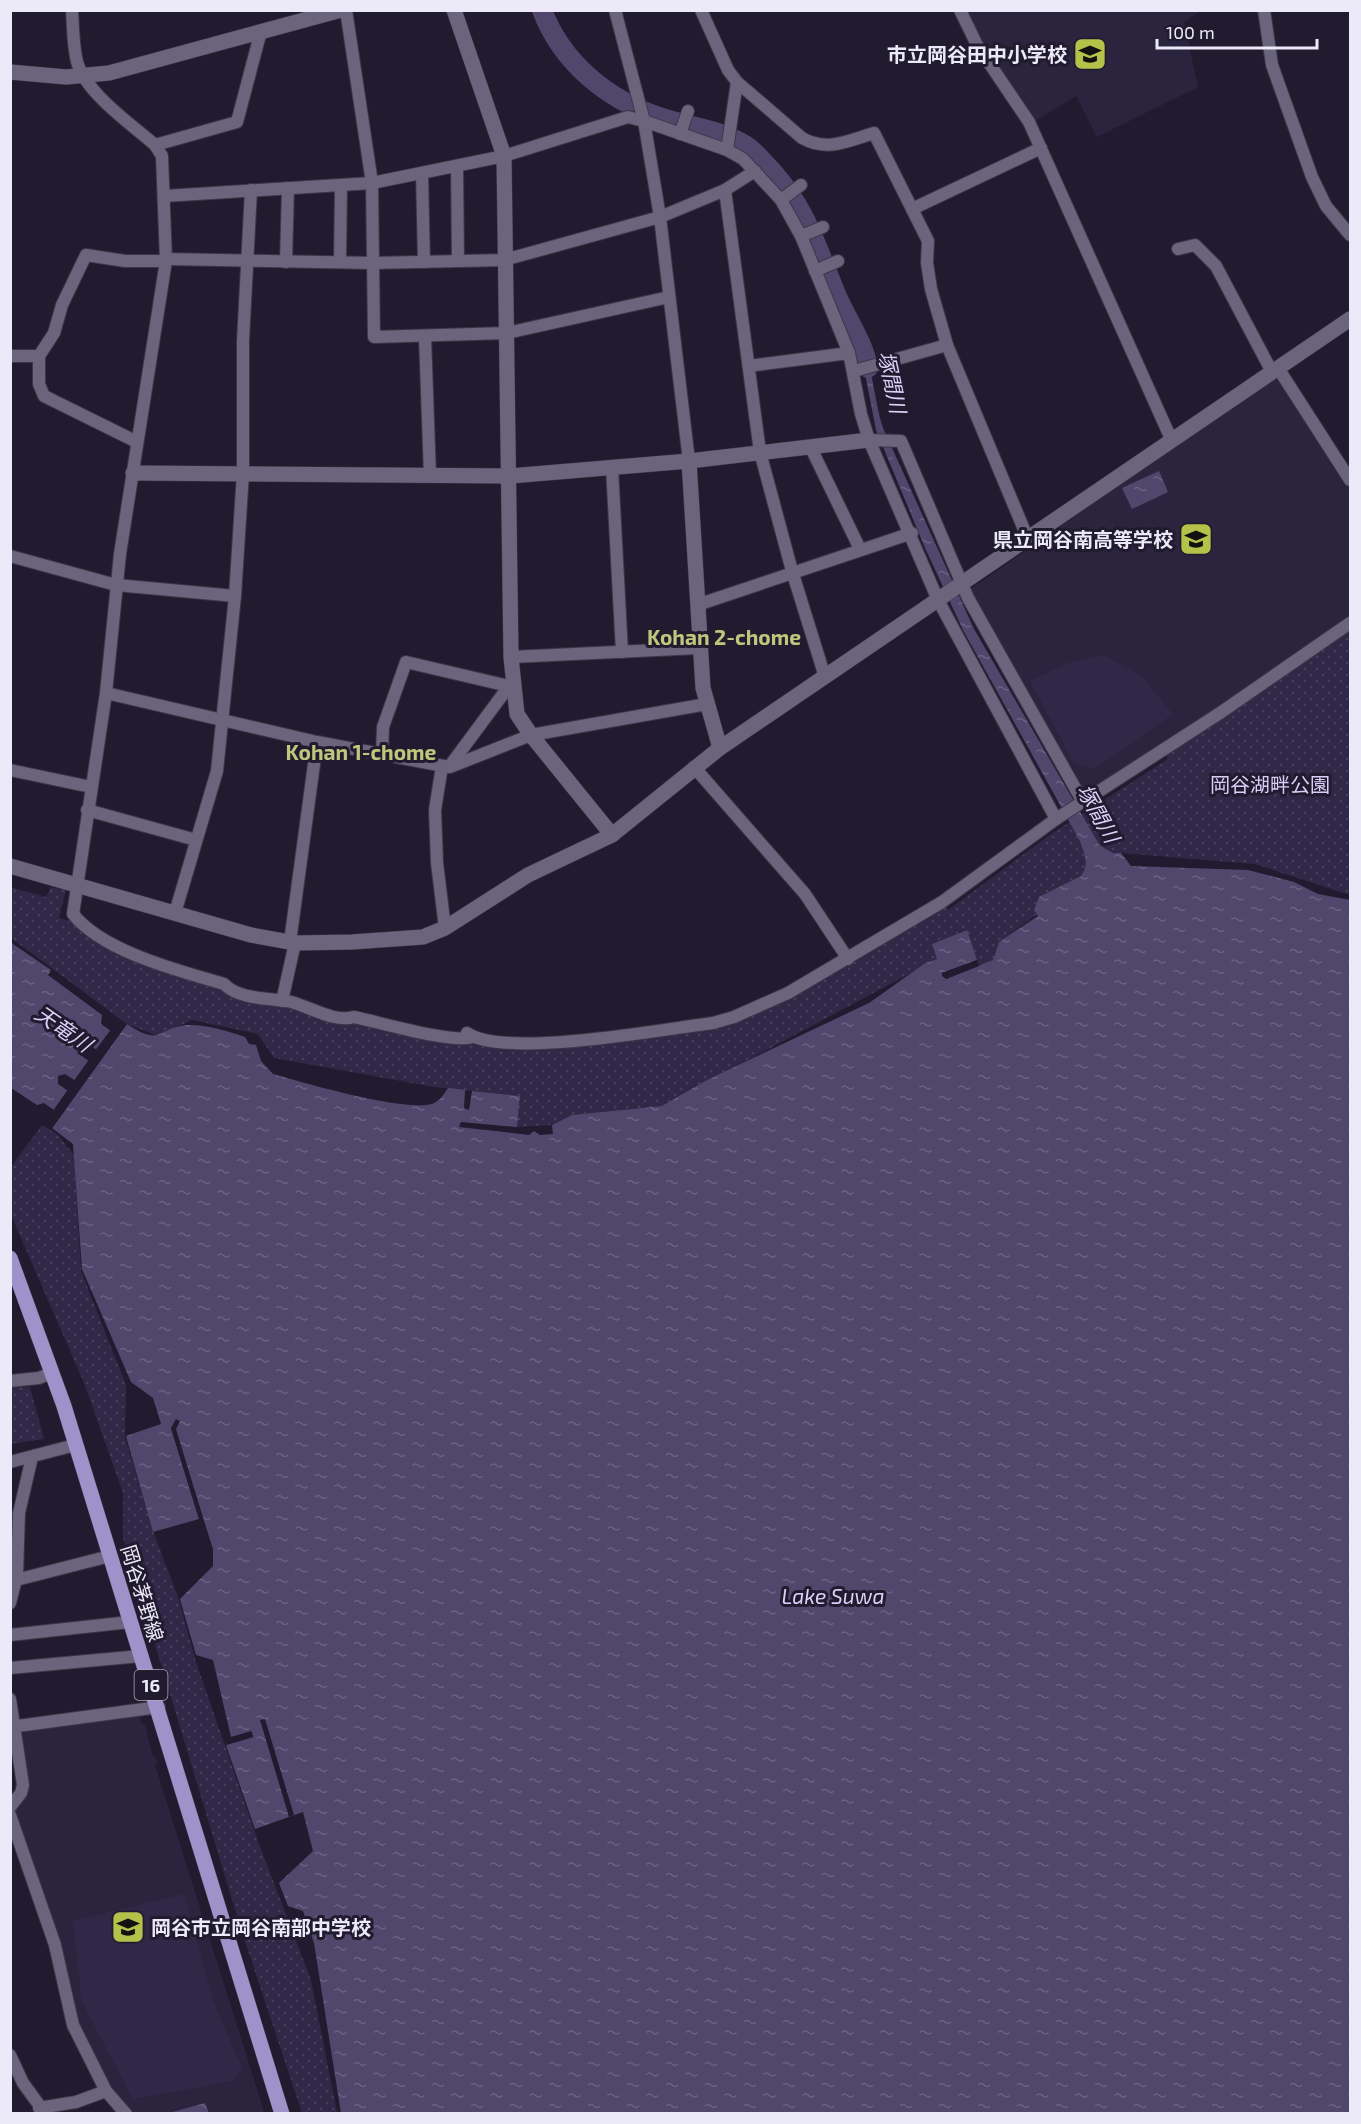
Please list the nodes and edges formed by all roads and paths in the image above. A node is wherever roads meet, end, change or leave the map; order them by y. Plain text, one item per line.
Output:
1 (72, 10) edge
2 (341, 10) edge
3 (346, 10) edge
4 (454, 10) edge
5 (615, 10) edge
6 (702, 10) edge
7 (960, 10) edge
8 (1264, 10) edge
9 (261, 32) junction
10 (10, 72) edge
11 (83, 77) junction
12 (738, 82) junction
13 (687, 111) dead end
14 (642, 117) junction
15 (680, 132) junction
16 (155, 145) junction
17 (727, 148) junction
18 (1041, 148) junction
19 (504, 156) junction
20 (457, 166) junction
21 (755, 171) junction
22 (422, 172) junction
23 (372, 183) junction
24 (341, 185) junction
25 (801, 185) dead end
26 (288, 188) junction
27 (251, 190) junction
28 (725, 190) junction
29 (164, 196) junction
30 (782, 199) junction
31 (912, 209) junction
32 (660, 217) junction
33 (823, 226) dead end
34 (1350, 235) edge
35 (803, 236) junction
36 (1178, 249) dead end
37 (167, 260) junction
38 (504, 260) junction
39 (247, 261) junction
40 (458, 261) junction
41 (838, 261) dead end
42 (286, 262) junction
43 (340, 262) junction
44 (424, 262) junction
45 (373, 263) junction
46 (817, 271) junction
47 (669, 297) junction
48 (1350, 319) edge
49 (507, 333) junction
50 (425, 337) junction
51 (947, 345) junction
52 (849, 353) junction
53 (10, 356) edge
54 (39, 356) junction
55 (749, 366) junction
56 (856, 370) junction
57 (1275, 370) junction
58 (872, 440) junction
59 (1172, 441) junction
60 (137, 442) junction
61 (810, 446) junction
62 (760, 452) junction
63 (689, 461) junction
64 (612, 468) junction
65 (133, 473) junction
66 (243, 473) junction
67 (430, 476) junction
68 (510, 476) junction
69 (1350, 480) edge
70 (912, 533) junction
71 (1028, 539) junction
72 (860, 549) junction
73 (10, 556) edge
74 (792, 572) junction
75 (962, 584) junction
76 (116, 585) junction
77 (235, 596) junction
78 (941, 598) junction
79 (697, 605) junction
80 (1350, 623) edge
81 (699, 648) junction
82 (622, 652) junction
83 (511, 657) junction
84 (825, 677) junction
85 (511, 686) junction
86 (106, 693) junction
87 (707, 704) junction
88 (220, 721) junction
89 (531, 735) junction
90 (317, 742) junction
91 (720, 748) junction
92 (382, 755) junction
93 (445, 767) junction
94 (694, 767) junction
95 (10, 770) edge
96 (91, 787) junction
97 (1081, 803) junction
98 (87, 810) junction
99 (1058, 818) junction
100 (612, 835) junction
101 (196, 840) junction
102 (10, 866) edge
103 (77, 885) junction
104 (175, 913) junction
105 (445, 928) junction
106 (292, 942) junction
107 (848, 959) junction
108 (282, 999) junction
109 (10, 1258) edge
110 (51, 1373) junction
111 (10, 1381) edge
112 (75, 1444) junction
113 (32, 1457) junction
114 (10, 1462) edge
115 (110, 1556) junction
116 (14, 1577) edge
117 (10, 1603) edge
118 (130, 1622) junction
119 (10, 1635) edge
120 (141, 1656) junction
121 (10, 1668) edge
122 (10, 1699) edge
123 (159, 1707) junction
124 (13, 1727) edge
125 (11, 1807) edge
126 (10, 1815) edge
127 (10, 2055) edge
128 (106, 2091) junction
129 (42, 2111) edge
130 (279, 2113) edge
131 (126, 2114) edge

1 - 11 street
2 - 9 street
3 - 23 street
4 - 19 street
5 - 14 street
6 - 12 street
7 - 18 street
8 - 34 street
9 - 11 street
9 - 16 street
10 - 11 street
11 - 16 street
12 - 17 street
12 - 31 street
13 - 15 street
14 - 15 street
14 - 19 street
14 - 32 street
15 - 17 street
16 - 29 street
17 - 21 street
18 - 31 street
18 - 59 street
19 - 20 street
19 - 38 street
20 - 22 street
20 - 40 street
21 - 28 street
21 - 30 street
22 - 23 street
22 - 44 street
23 - 24 street
23 - 45 street
24 - 26 street
24 - 43 street
25 - 30 street
26 - 27 street
26 - 42 street
27 - 29 street
27 - 39 street
28 - 32 street
28 - 55 street
29 - 37 street
30 - 35 street
31 - 51 street
32 - 38 street
32 - 47 street
33 - 35 street
35 - 46 street
36 - 57 street
37 - 39 street
37 - 54 street
37 - 60 street
38 - 40 street
38 - 49 street
39 - 42 street
39 - 66 street
40 - 44 street
41 - 46 street
42 - 43 street
43 - 45 street
44 - 45 street
45 - 50 street
46 - 52 street
47 - 49 street
47 - 63 street
48 - 57 street
49 - 50 street
49 - 68 street
50 - 67 street
51 - 56 street
51 - 71 street
52 - 55 street
52 - 56 street
53 - 54 street
54 - 60 street
55 - 62 street
56 - 58 street
57 - 59 street
57 - 69 street
58 - 61 street
58 - 70 street
58 - 75 street
59 - 71 street
60 - 65 street
61 - 62 street
61 - 72 street
62 - 63 street
62 - 74 street
63 - 64 street
63 - 79 street
64 - 68 street
64 - 82 street
65 - 66 street
65 - 76 street
66 - 67 street
66 - 77 street
67 - 68 street
68 - 83 street
70 - 72 street
70 - 78 street
71 - 75 street
72 - 74 street
73 - 76 street
74 - 79 street
74 - 84 street
75 - 78 street
75 - 97 street
76 - 77 street
76 - 86 street
77 - 88 street
78 - 84 street
78 - 99 street
79 - 81 street
80 - 97 street
81 - 82 street
81 - 87 street
82 - 83 street
83 - 85 street
84 - 91 street
85 - 89 street
85 - 92 street
85 - 93 street
86 - 88 street
86 - 96 street
87 - 89 street
87 - 91 street
88 - 90 street
88 - 101 street
89 - 93 street
89 - 100 street
90 - 92 street
90 - 106 street
91 - 94 street
92 - 93 street
93 - 105 street
94 - 100 street
94 - 107 street
95 - 96 street
96 - 98 street
97 - 99 street
98 - 101 street
98 - 103 street
99 - 107 street
100 - 105 street
101 - 104 street
102 - 103 street
103 - 104 street
103 - 108 street
104 - 106 street
105 - 106 street
106 - 108 street
107 - 108 street
109 - 110 main road, 岡谷茅野線 / 16
110 - 111 street
110 - 112 main road, 岡谷茅野線 / 16
112 - 113 street
112 - 115 main road, 岡谷茅野線 / 16
113 - 114 street
113 - 116 street
115 - 116 street
115 - 118 main road, 岡谷茅野線 / 16
116 - 117 street
118 - 119 street
118 - 120 main road, 岡谷茅野線 / 16
120 - 121 street
120 - 123 main road, 岡谷茅野線 / 16
122 - 124 street
123 - 124 street
123 - 130 main road, 岡谷茅野線 / 16
124 - 125 street
126 - 128 street
127 - 129 street
128 - 129 street
128 - 131 street

